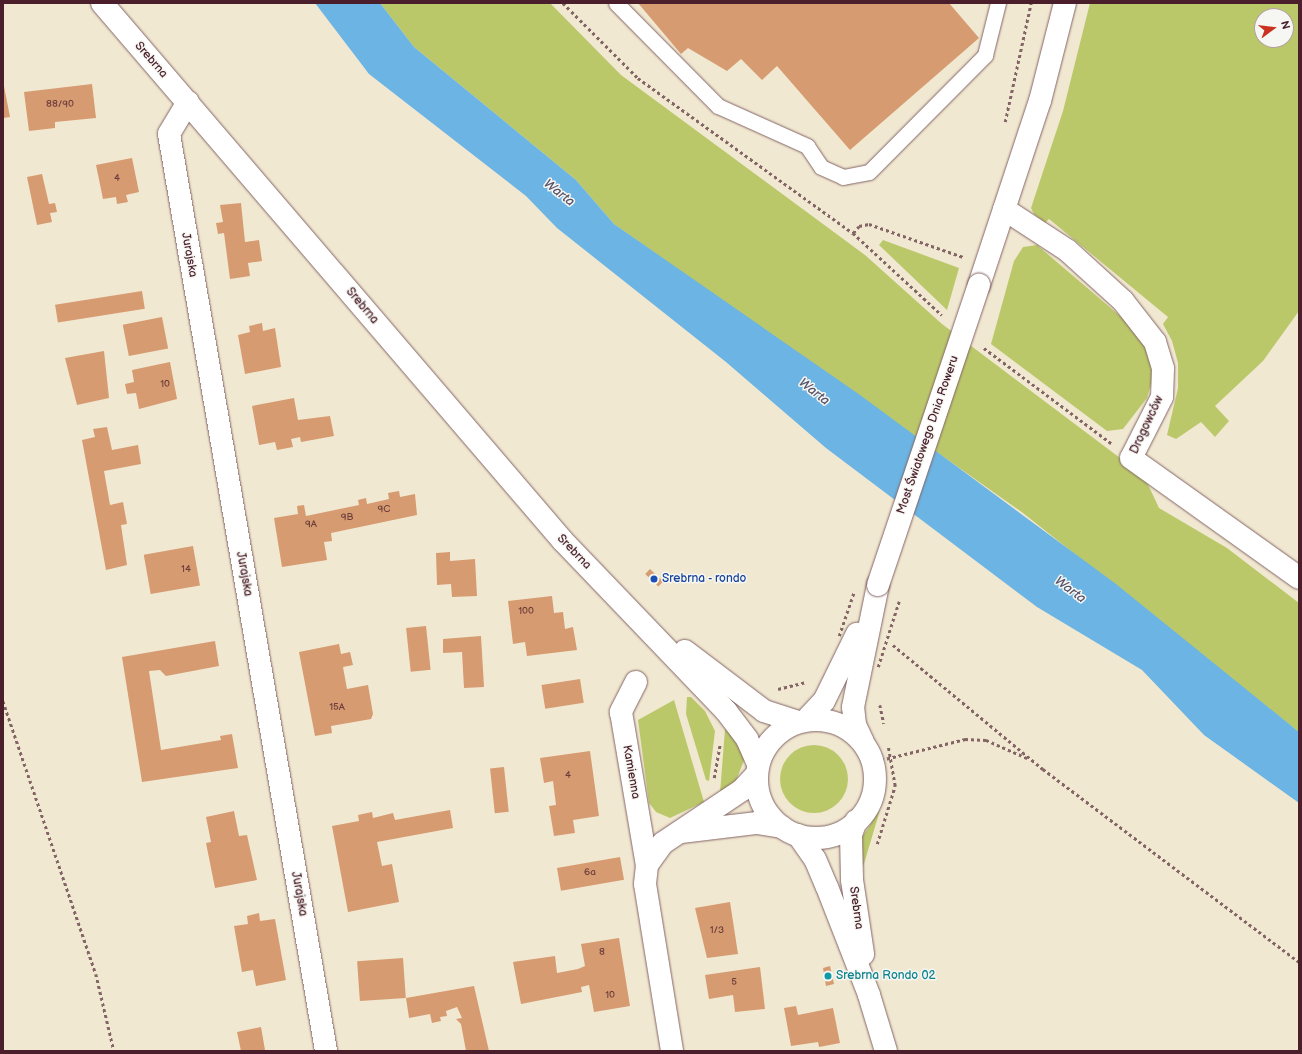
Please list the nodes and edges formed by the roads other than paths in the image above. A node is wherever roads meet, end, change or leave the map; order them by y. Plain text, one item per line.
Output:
1 (102, 3) edge
2 (616, 3) edge
3 (998, 3) edge
4 (1065, 3) edge
5 (188, 102) junction
6 (1004, 209) junction
7 (1299, 578) edge
8 (878, 584) junction
9 (627, 606) junction
10 (636, 682) dead end
11 (802, 721) junction
12 (863, 743) junction
13 (757, 769) junction
14 (856, 821) junction
15 (790, 831) junction
16 (676, 833) junction
17 (647, 865) junction
18 (869, 995) junction
19 (326, 1051) edge
20 (672, 1051) edge
21 (886, 1051) edge

1 - 5 street, Srebrna
2 - 3 lane
4 - 6 street, Most Światowego Dnia Roweru
5 - 9 street, Srebrna
5 - 19 street, Jurajska
6 - 7 street, Drogowców
6 - 8 street, Most Światowego Dnia Roweru, bridge
8 - 11 street
8 - 12 street
9 - 11 street, Srebrna
9 - 13 street, Srebrna
10 - 17 street, Kamienna
11 - 12 street
11 - 13 street
12 - 14 street
13 - 15 street
13 - 16 street, Kamienna
14 - 15 street
14 - 18 street, Srebrna
15 - 16 street
15 - 18 street, Srebrna
16 - 17 street, Kamienna
17 - 20 street, Kamienna
18 - 21 street, Srebrna

